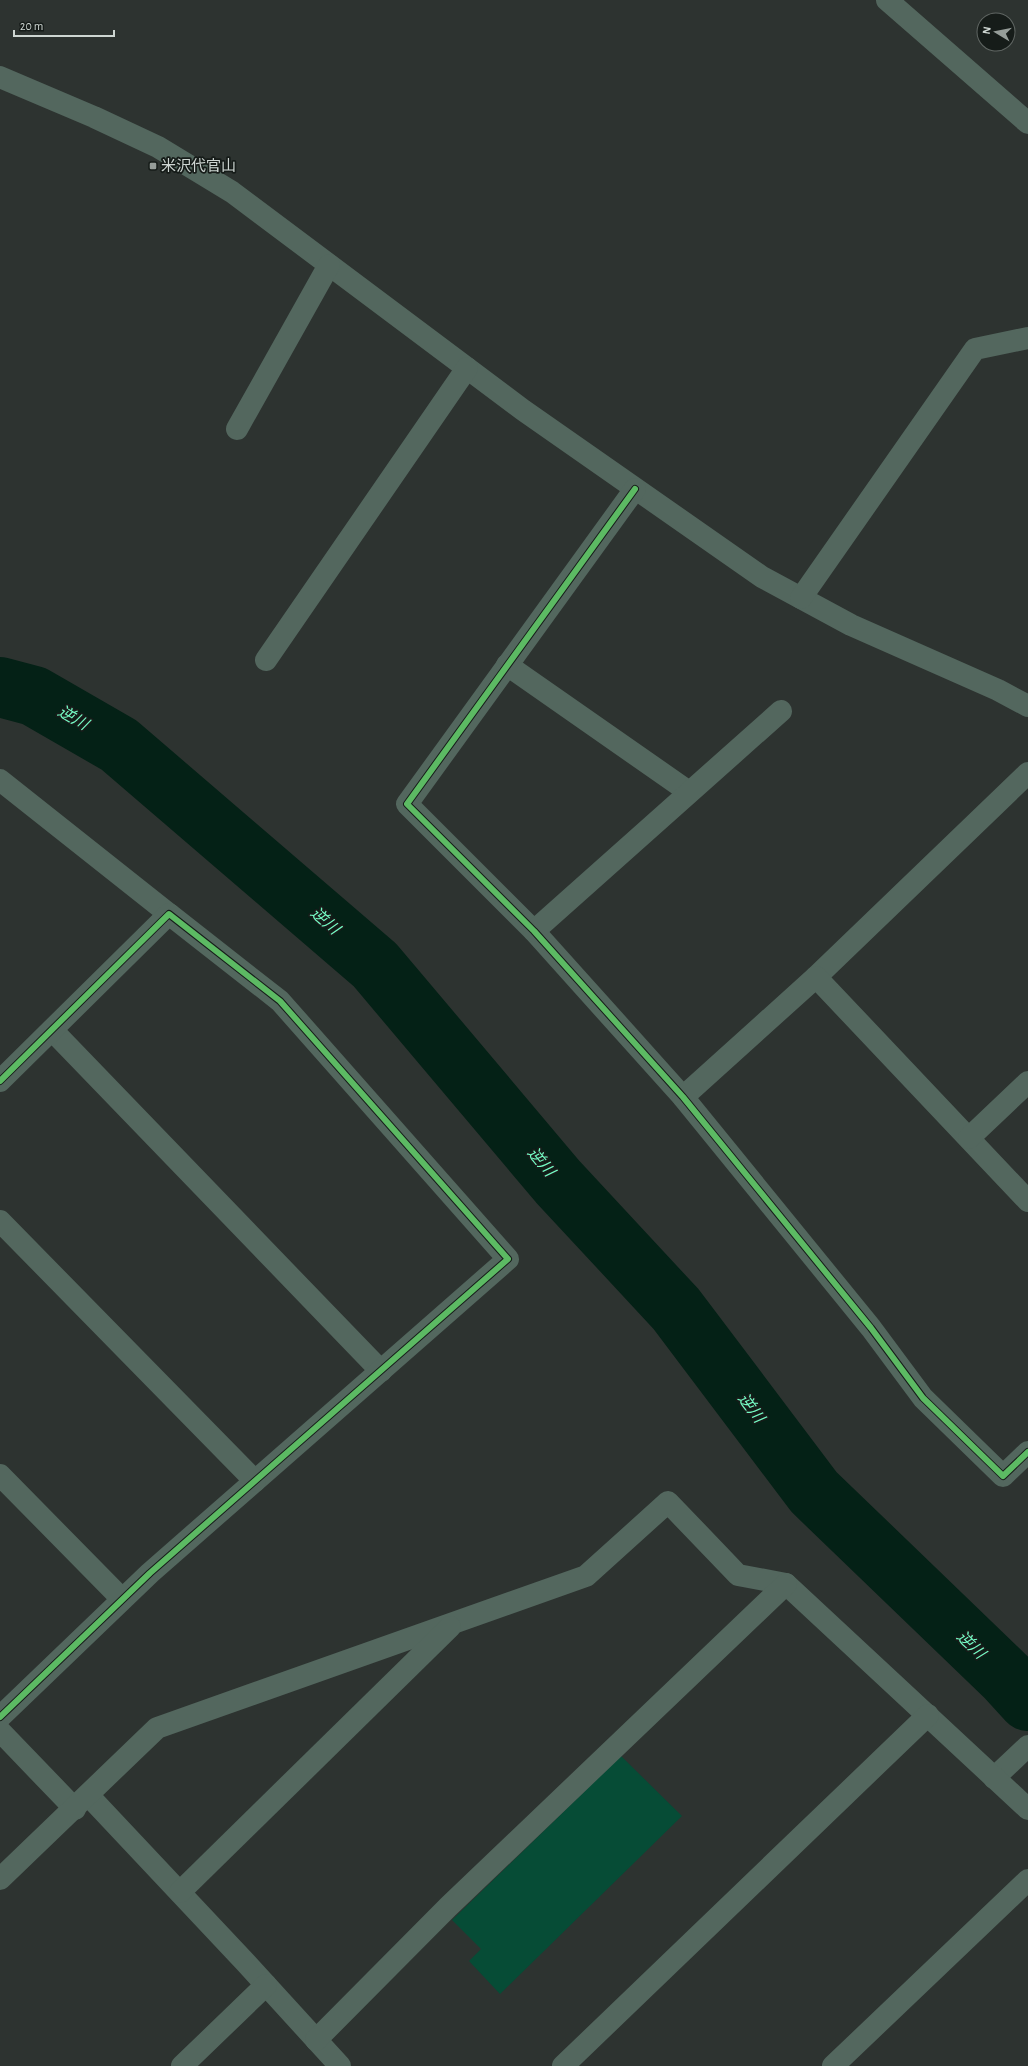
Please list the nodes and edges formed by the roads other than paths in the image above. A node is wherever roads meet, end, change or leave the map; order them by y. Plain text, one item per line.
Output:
1 (887, 0) edge
2 (0, 77) edge
3 (1028, 123) edge
4 (329, 265) junction
5 (1028, 338) edge
6 (467, 368) junction
7 (237, 429) dead end
8 (635, 489) junction
9 (801, 598) junction
10 (266, 660) dead end
11 (507, 665) junction
12 (1028, 706) edge
13 (780, 711) dead end
14 (1028, 773) edge
15 (0, 780) edge
16 (689, 792) junction
17 (169, 914) junction
18 (534, 931) junction
19 (816, 977) junction
20 (52, 1030) junction
21 (0, 1081) edge
22 (1028, 1082) edge
23 (683, 1097) junction
24 (969, 1138) junction
25 (1028, 1201) edge
26 (0, 1221) edge
27 (380, 1371) junction
28 (1028, 1452) edge
29 (0, 1475) edge
30 (254, 1482) junction
31 (786, 1584) junction
32 (122, 1599) junction
33 (455, 1622) junction
34 (928, 1715) junction
35 (0, 1717) edge
36 (0, 1731) edge
37 (1022, 1752) edge
38 (994, 1778) junction
39 (81, 1802) junction
40 (1028, 1809) edge
41 (0, 1879) edge
42 (1028, 1880) edge
43 (180, 1892) junction
44 (266, 1985) junction
45 (316, 2040) junction
46 (182, 2066) edge
47 (340, 2066) edge
48 (563, 2066) edge
49 (833, 2066) edge

1 - 3 street
2 - 4 street
4 - 6 street
4 - 7 street
5 - 9 street
6 - 8 street
6 - 10 street
8 - 9 street
8 - 11 street
9 - 12 street
11 - 16 street
11 - 18 street
13 - 16 street
14 - 19 street
15 - 17 street
16 - 18 street
17 - 20 street
17 - 27 street
18 - 23 street
19 - 23 street
19 - 24 street
20 - 21 street
20 - 27 street
22 - 24 street
23 - 28 street
24 - 25 street
26 - 30 street
27 - 30 street
29 - 32 street
30 - 32 street
31 - 33 street
31 - 34 street
31 - 45 street
32 - 35 street
33 - 39 street
33 - 43 street
34 - 38 street
34 - 48 street
36 - 39 street
37 - 38 street
38 - 40 street
39 - 41 street
39 - 43 street
42 - 49 street
43 - 44 street
44 - 45 street
44 - 46 street
45 - 47 street

